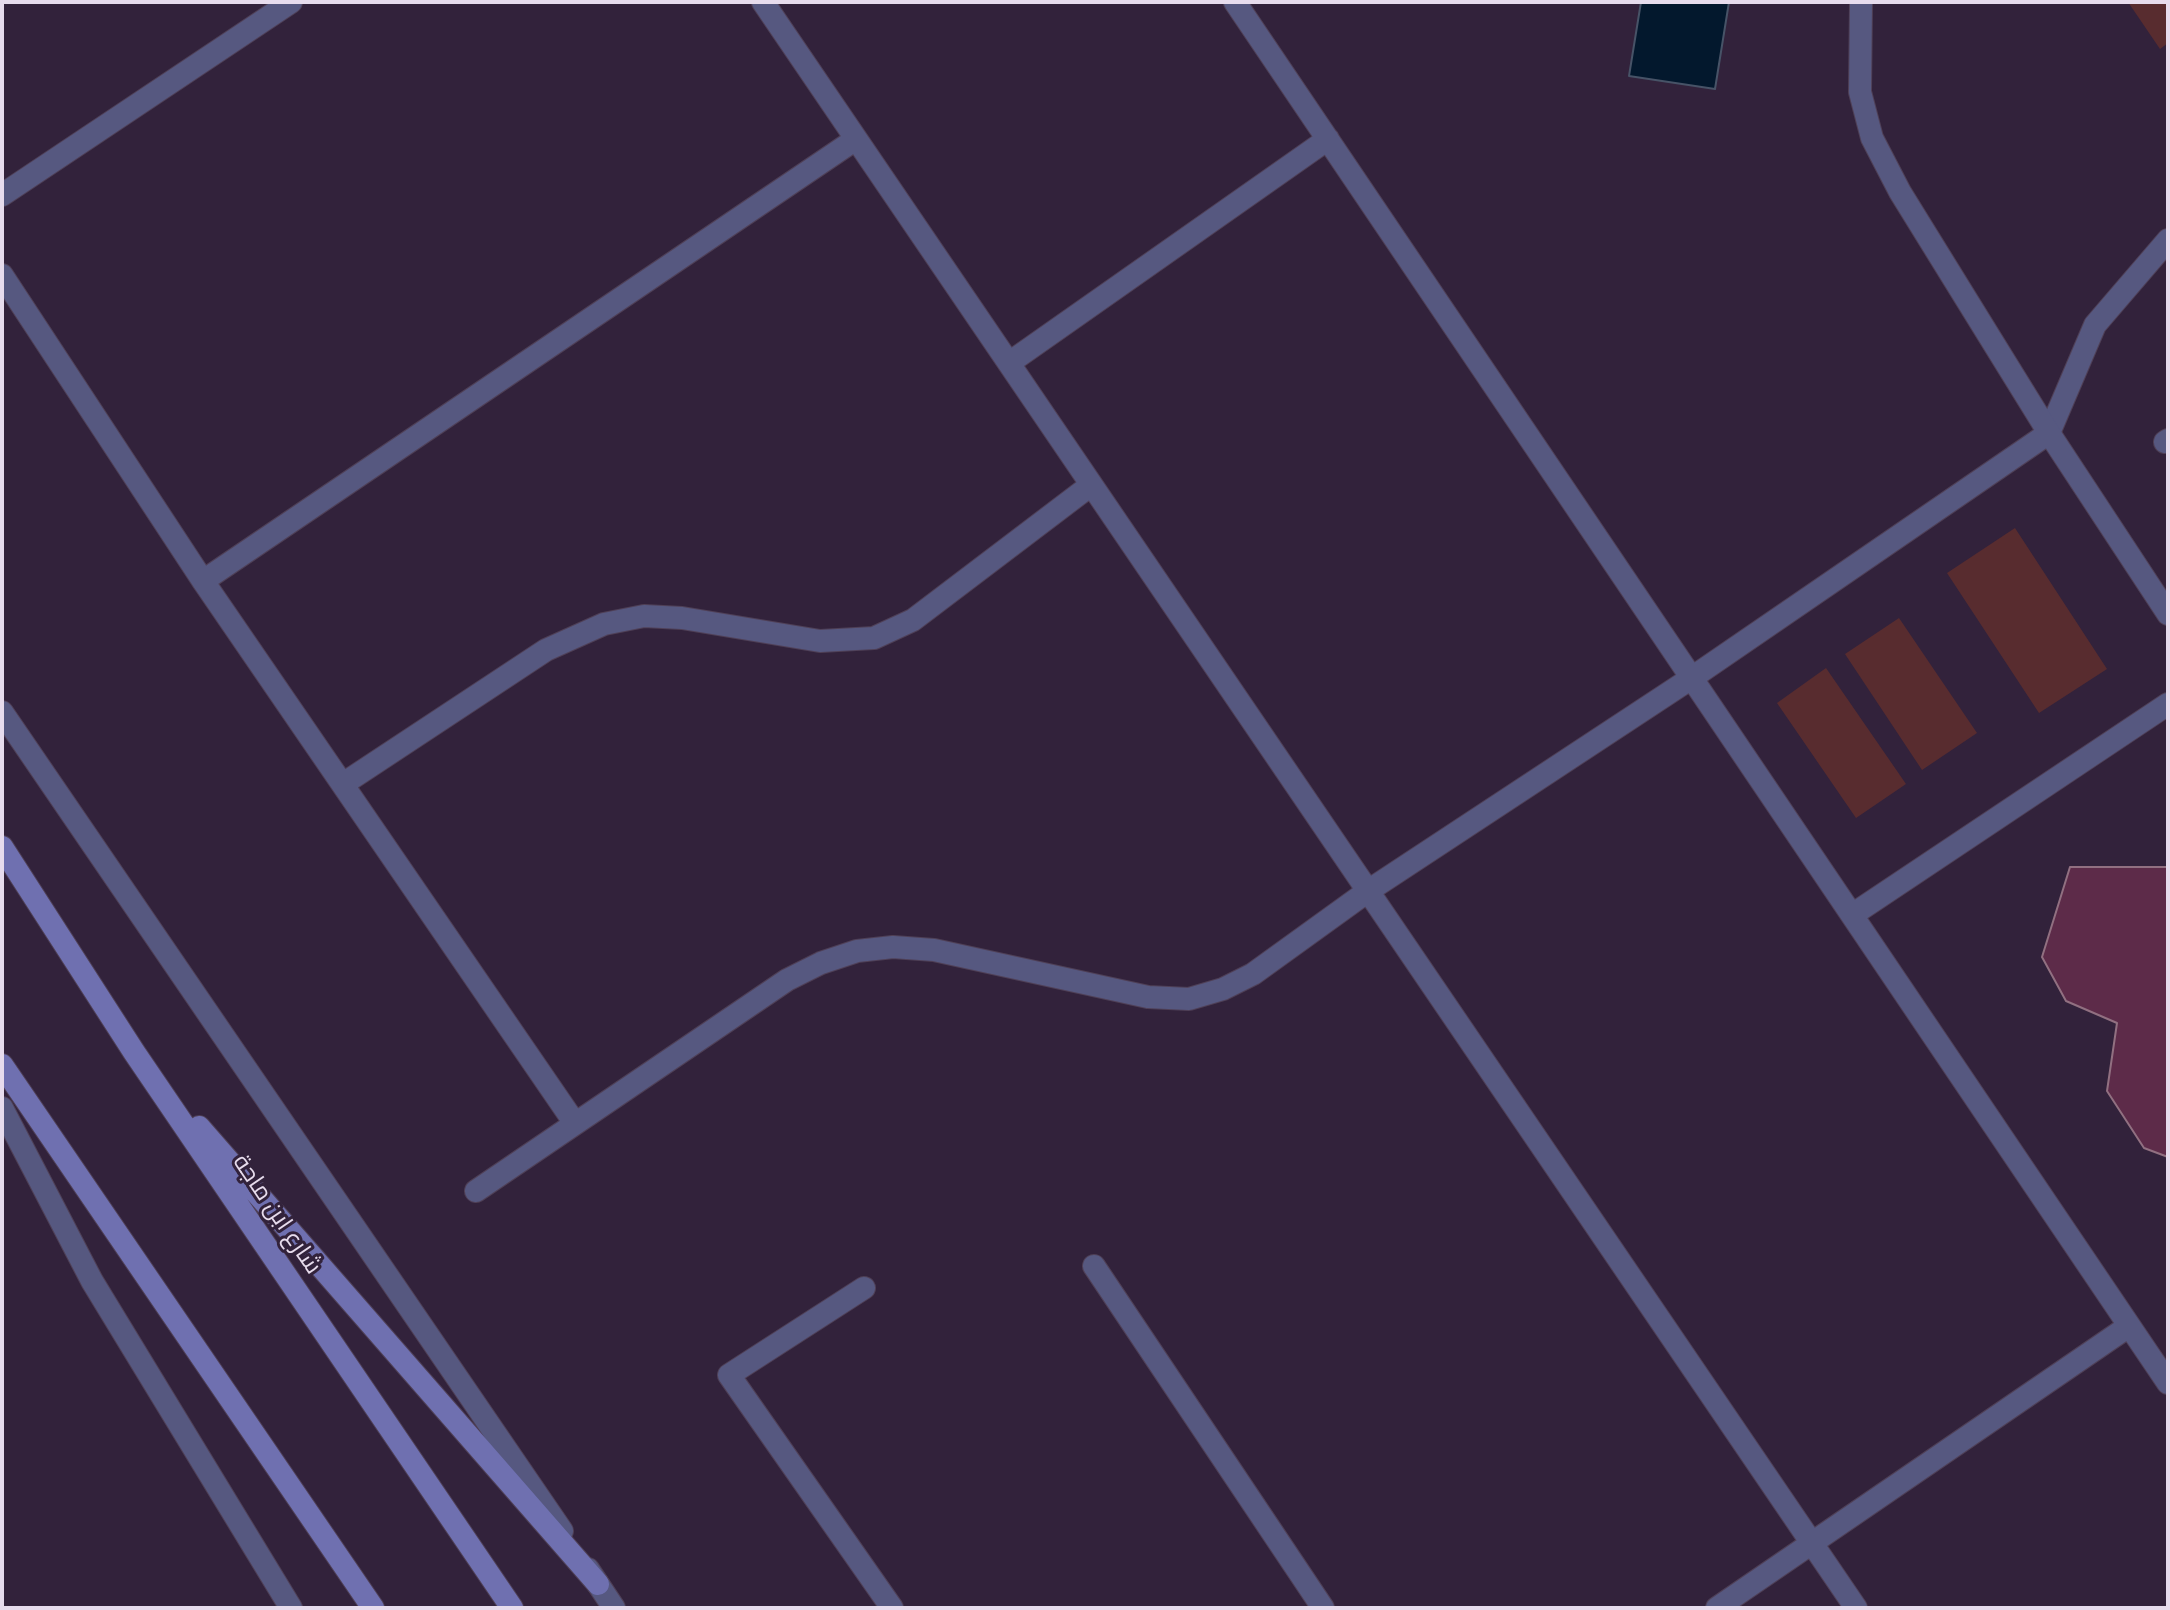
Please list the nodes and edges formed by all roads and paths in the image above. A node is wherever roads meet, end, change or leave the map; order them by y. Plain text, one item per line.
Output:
1 (291, 2) edge
2 (763, 2) edge
3 (1235, 2) edge
4 (1861, 2) edge
5 (856, 139) junction
6 (1328, 139) junction
7 (2, 195) edge
8 (2168, 240) edge
9 (2, 275) edge
10 (1009, 363) junction
11 (2049, 433) junction
12 (1091, 485) junction
13 (203, 581) junction
14 (2168, 614) edge
15 (1693, 677) junction
16 (2168, 704) edge
17 (2, 712) edge
18 (343, 784) junction
19 (2, 847) edge
20 (1368, 891) junction
21 (1852, 915) junction
22 (134, 1052) junction
23 (2, 1065) edge
24 (2, 1108) edge
25 (574, 1122) junction
26 (476, 1191) dead end
27 (1094, 1266) dead end
28 (864, 1288) dead end
29 (2129, 1326) junction
30 (2168, 1383) edge
31 (1812, 1543) junction
32 (598, 1584) junction
33 (291, 1608) edge
34 (373, 1608) edge
35 (512, 1608) edge
36 (614, 1608) edge
37 (892, 1608) edge
38 (1323, 1608) edge
39 (1717, 1608) edge
40 (1856, 1608) edge

1 - 7 street
2 - 5 street
3 - 6 street
4 - 11 street
5 - 10 street
5 - 13 street
6 - 10 street
6 - 15 street
8 - 11 street
9 - 13 street
10 - 12 street
11 - 14 street
11 - 15 street
12 - 18 street
12 - 20 street
13 - 18 street
15 - 20 street
15 - 21 street
16 - 21 street
17 - 32 street
18 - 25 street
19 - 22 main road, شارع ابن ماجة
20 - 25 street
20 - 31 street
21 - 29 street
22 - 32 main road
22 - 35 main road, شارع ابن ماجة
23 - 34 main road
24 - 33 street
25 - 26 street
27 - 38 street
28 - 37 street
29 - 30 street
29 - 31 street
31 - 39 street
31 - 40 street
32 - 36 street

